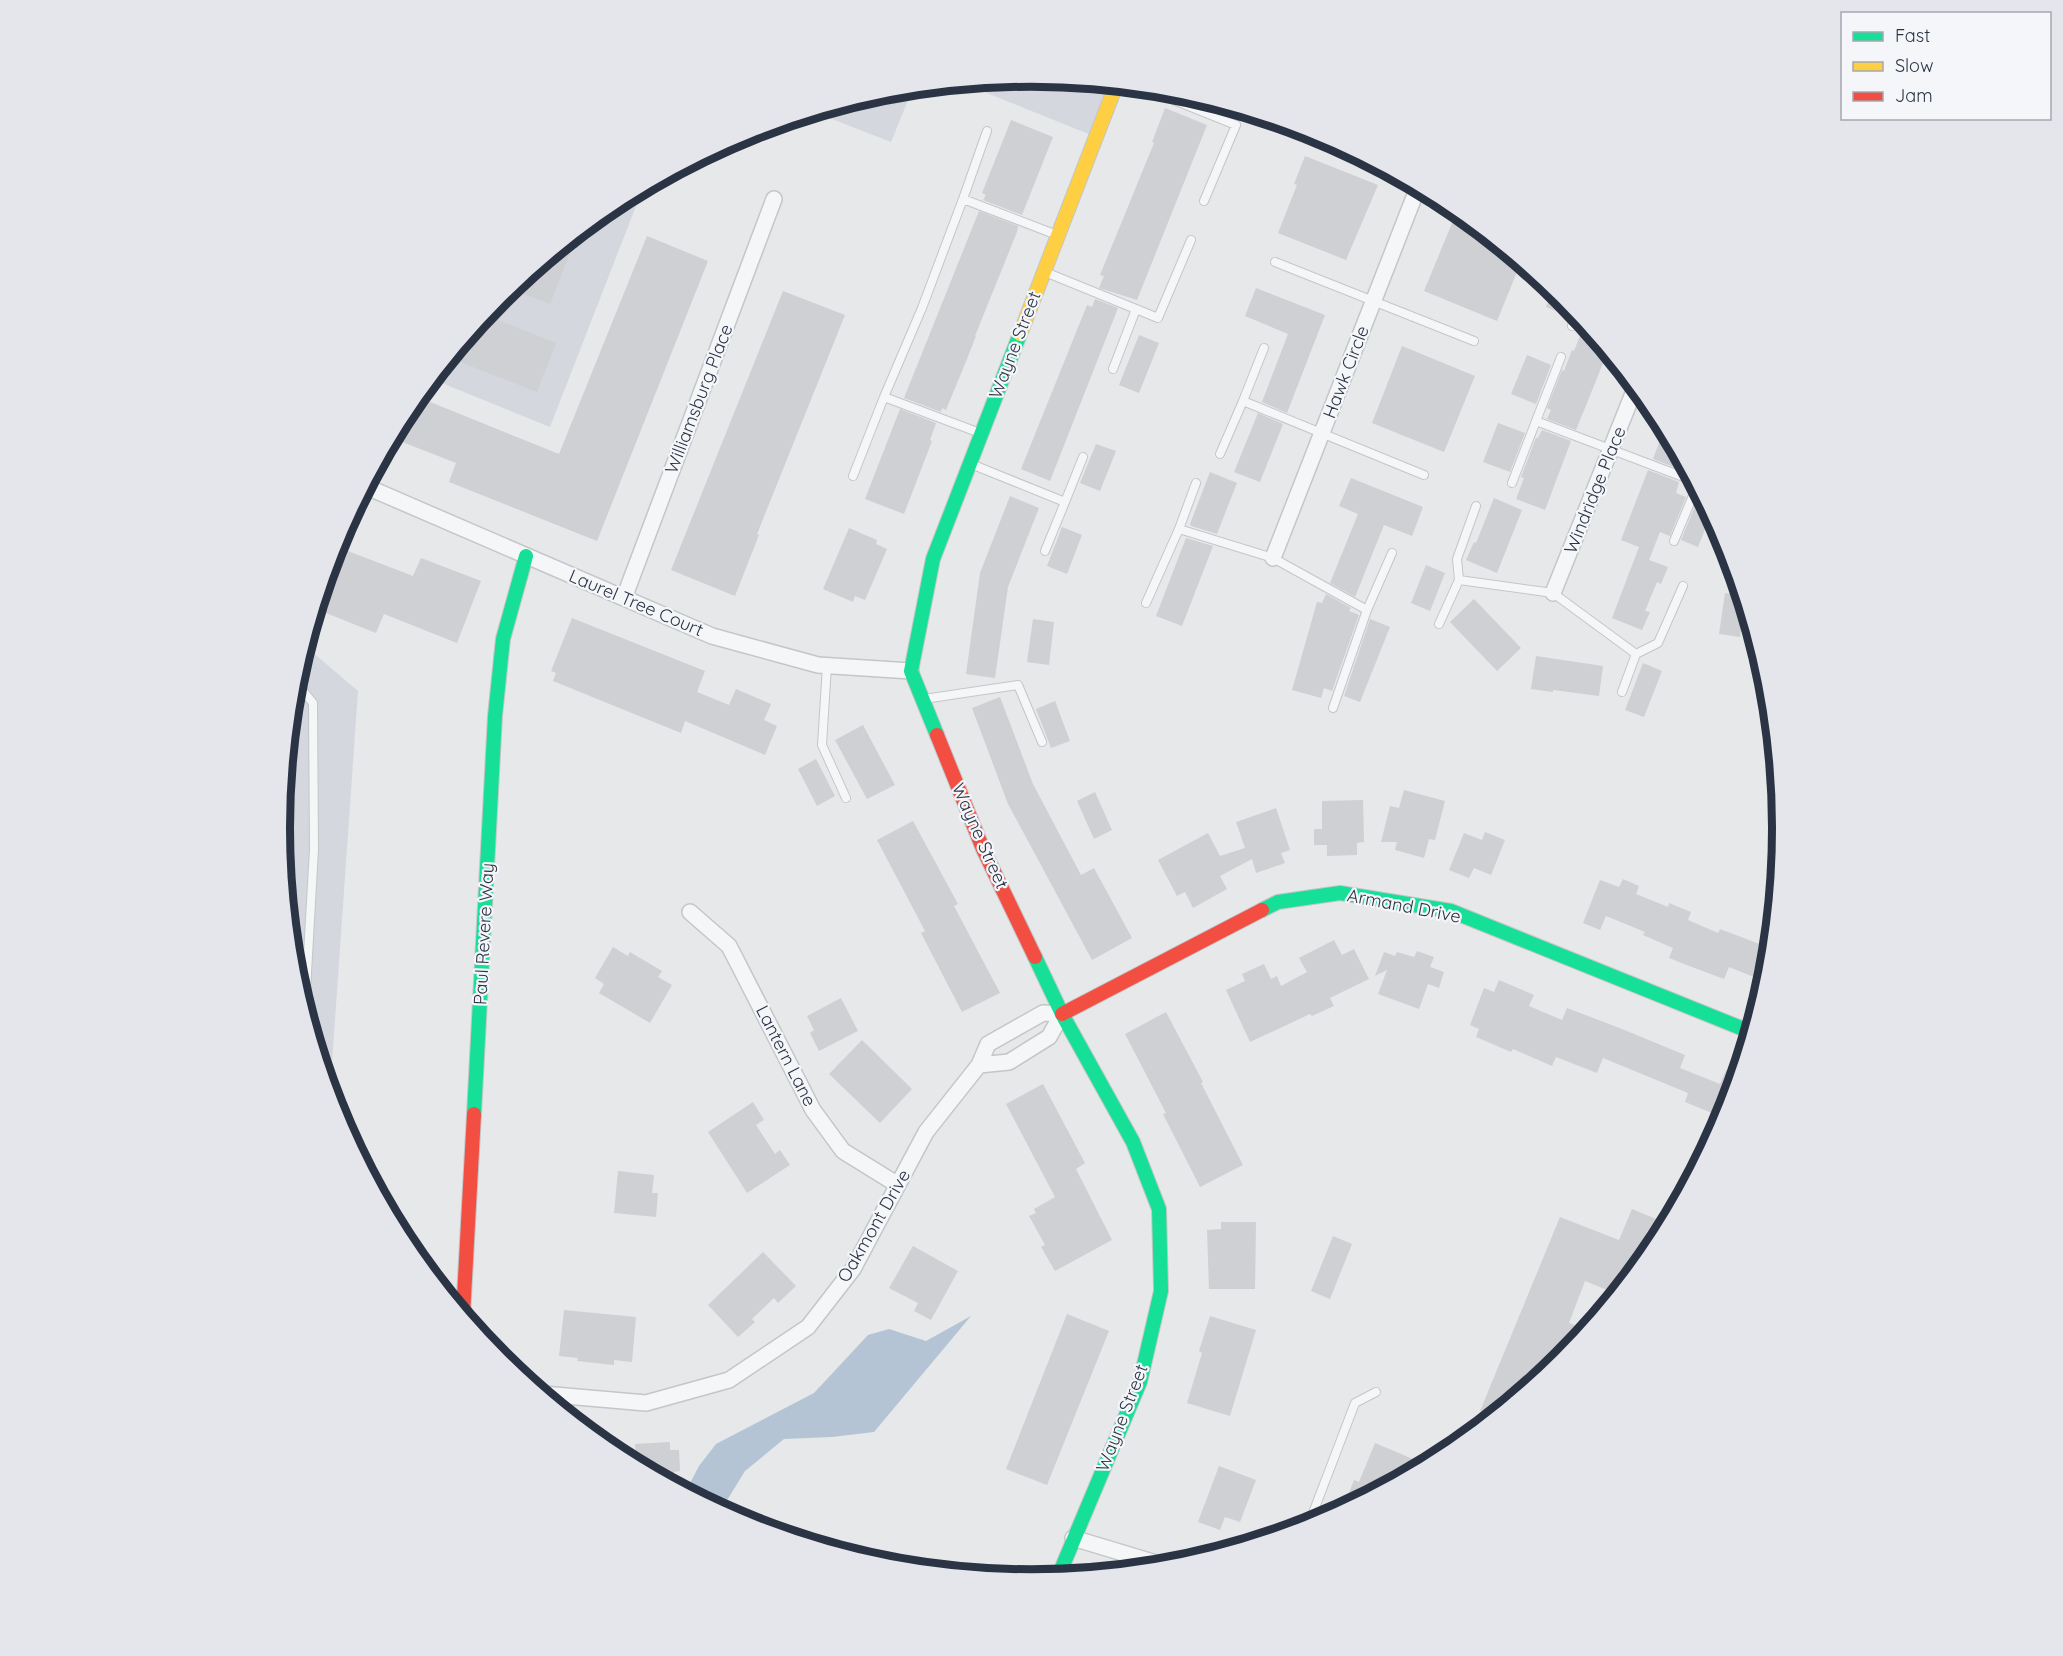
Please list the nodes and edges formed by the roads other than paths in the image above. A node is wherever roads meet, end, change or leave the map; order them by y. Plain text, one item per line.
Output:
1 (1113, 92) edge
2 (1177, 101) edge
3 (987, 131) dead end
4 (1415, 194) edge
5 (774, 199) dead end
6 (963, 199) junction
7 (1204, 201) dead end
8 (1058, 236) junction
9 (1191, 240) dead end
10 (1275, 262) dead end
11 (1044, 272) junction
12 (1373, 303) junction
13 (1136, 309) junction
14 (1573, 323) edge
15 (1572, 326) dead end
16 (1474, 341) dead end
17 (1264, 348) dead end
18 (1561, 357) dead end
19 (1113, 369) dead end
20 (1632, 395) edge
21 (884, 397) junction
22 (1243, 401) junction
23 (1536, 421) junction
24 (981, 434) junction
25 (1322, 434) junction
26 (1611, 449) junction
27 (1220, 454) dead end
28 (1083, 457) dead end
29 (970, 464) junction
30 (1424, 475) dead end
31 (853, 476) dead end
32 (1683, 477) edge
33 (1196, 483) dead end
34 (1512, 483) dead end
35 (374, 490) dead end
36 (1693, 495) edge
37 (1065, 502) junction
38 (1476, 506) dead end
39 (1179, 529) junction
40 (1674, 542) dead end
41 (1045, 551) dead end
42 (1392, 553) dead end
43 (526, 556) junction
44 (1273, 558) junction
45 (1460, 580) junction
46 (1683, 586) dead end
47 (1553, 594) junction
48 (624, 598) junction
49 (1146, 603) dead end
50 (1367, 610) junction
51 (1438, 624) dead end
52 (1636, 654) junction
53 (827, 666) junction
54 (911, 671) junction
55 (304, 691) edge
56 (1622, 692) dead end
57 (922, 699) junction
58 (1334, 708) dead end
59 (1042, 742) dead end
60 (846, 798) dead end
61 (690, 912) dead end
62 (306, 977) edge
63 (1062, 1014) junction
64 (1744, 1029) edge
65 (979, 1065) junction
66 (898, 1185) junction
67 (465, 1305) edge
68 (1376, 1392) dead end
69 (555, 1395) edge
70 (1313, 1514) edge
71 (1073, 1538) junction
72 (1146, 1560) edge
73 (1062, 1568) edge

1 - 8 street, Wayne Street
2 - 7 lane
3 - 6 lane
4 - 12 street, Hawk Circle
5 - 48 street, Williamsburg Place
6 - 8 lane
6 - 21 lane
8 - 11 street, Wayne Street
9 - 13 lane
10 - 12 lane
11 - 13 lane
11 - 24 street, Wayne Street
12 - 16 lane
12 - 25 street, Hawk Circle
13 - 19 lane
14 - 15 lane
17 - 22 lane
18 - 23 lane
20 - 26 street, Windridge Place
21 - 24 lane
21 - 31 lane
22 - 25 lane
22 - 27 lane
23 - 26 lane
23 - 34 lane
24 - 29 street, Wayne Street
25 - 30 lane
25 - 44 street, Hawk Circle
26 - 32 lane
26 - 47 street, Windridge Place
28 - 37 lane
29 - 37 lane
29 - 54 street, Wayne Street
33 - 39 lane
35 - 43 street, Laurel Tree Court
36 - 40 lane
37 - 41 lane
38 - 45 lane
39 - 44 lane
39 - 49 lane
42 - 50 lane
43 - 48 street, Laurel Tree Court
43 - 67 street, Paul Revere Way
44 - 50 lane
45 - 47 lane
45 - 51 lane
46 - 52 lane
47 - 52 lane
48 - 53 street, Laurel Tree Court
50 - 58 lane
52 - 56 lane
53 - 54 street, Laurel Tree Court
53 - 60 lane
54 - 57 street, Wayne Street
55 - 62 lane
57 - 59 lane
57 - 63 street, Wayne Street
61 - 66 street, Lantern Lane
63 - 64 street, Armand Drive
63 - 65 street
63 - 65 street, Oakmont Drive
63 - 71 street, Wayne Street
65 - 66 street, Oakmont Drive
66 - 69 street, Oakmont Drive
68 - 70 lane
71 - 72 street
71 - 73 street, Wayne Street

